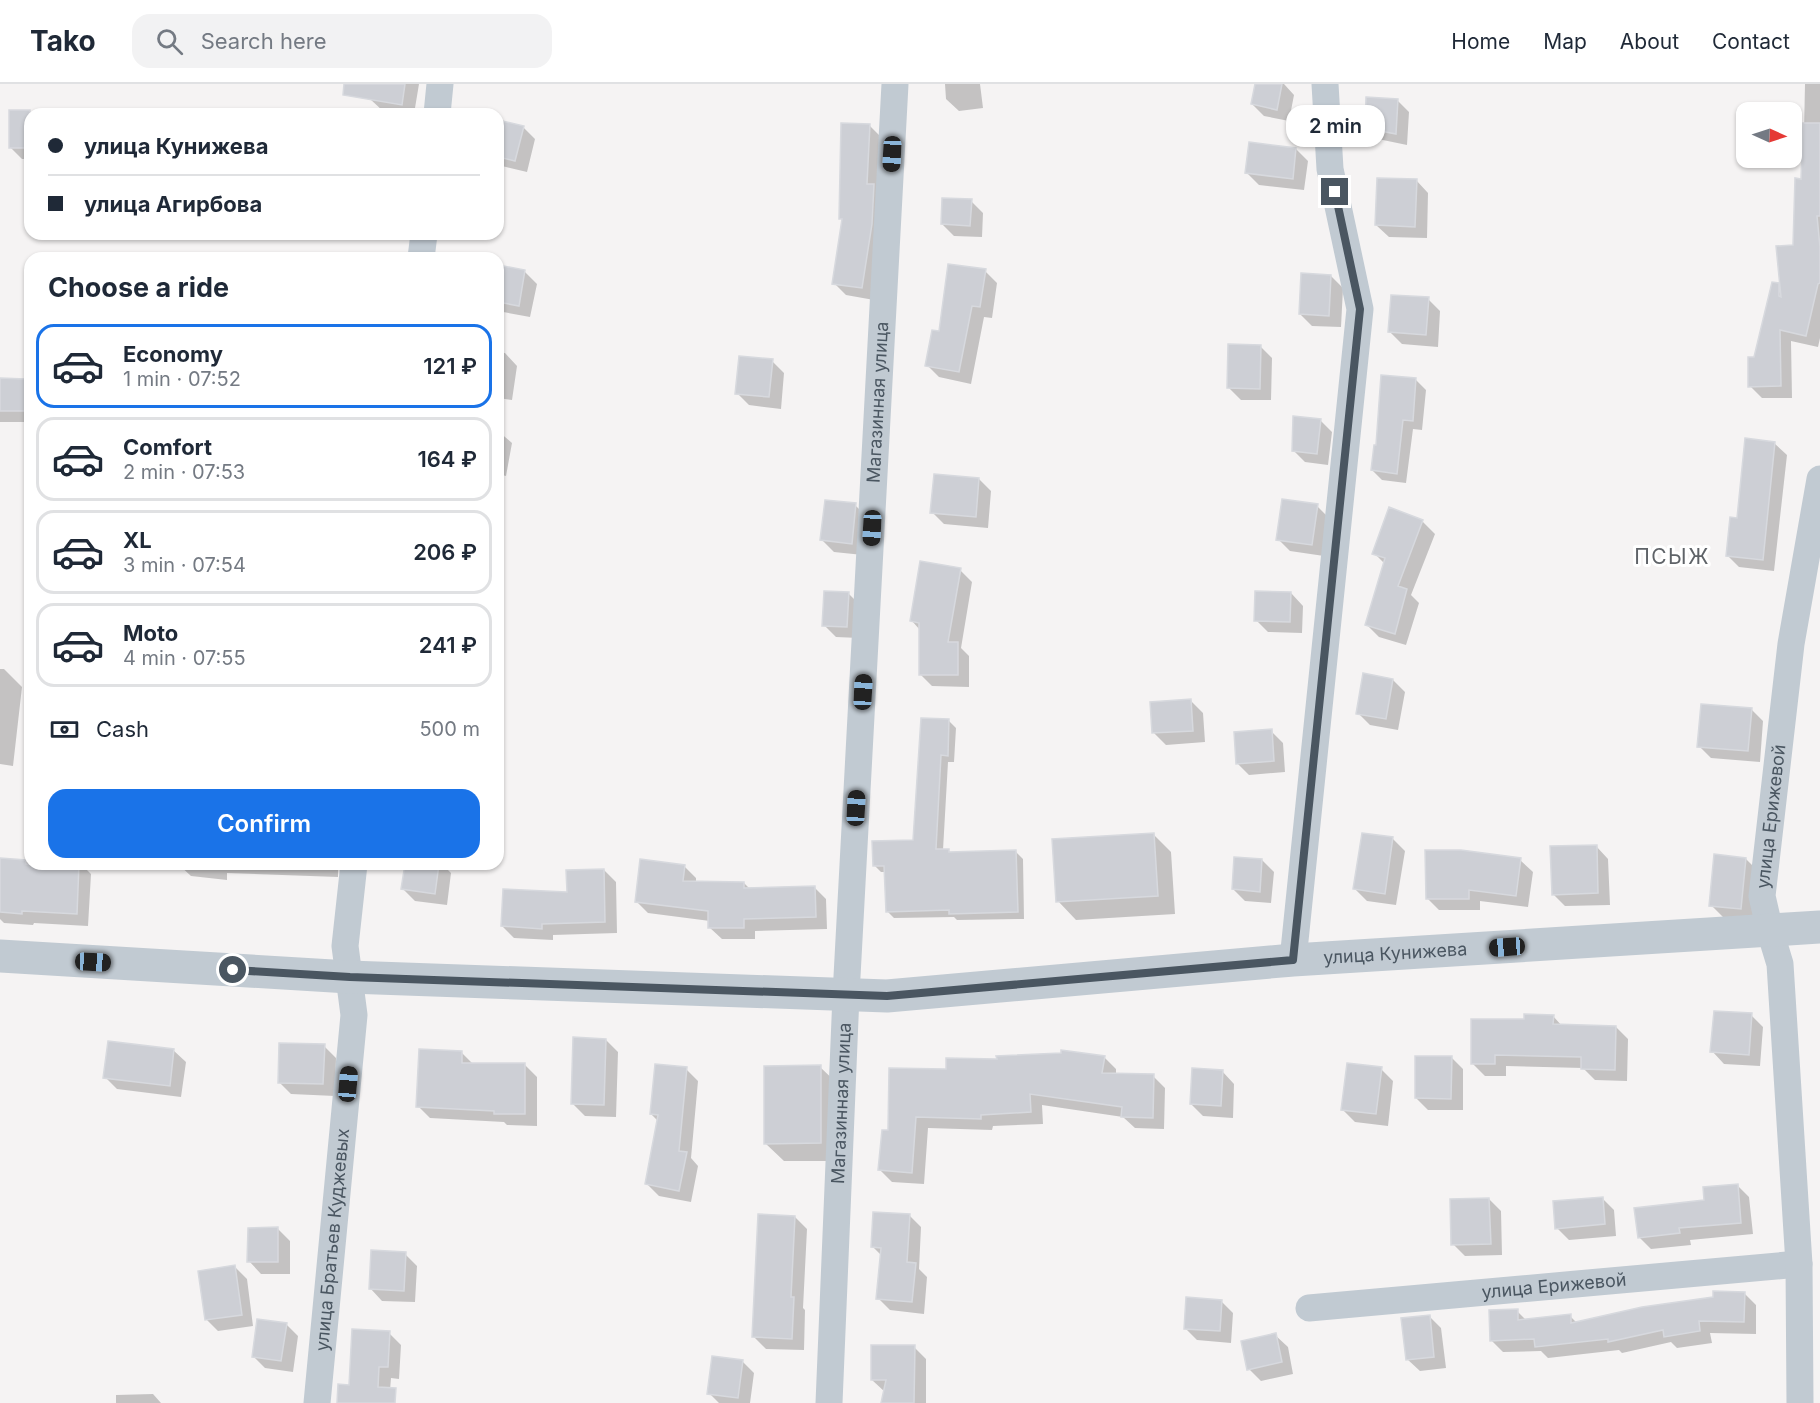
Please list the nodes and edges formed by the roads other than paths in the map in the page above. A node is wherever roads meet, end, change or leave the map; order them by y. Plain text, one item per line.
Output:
1 (440, 84) edge
2 (896, 84) edge
3 (1325, 84) edge
4 (438, 108) edge
5 (1820, 479) edge
6 (353, 870) edge
7 (1820, 927) edge
8 (1770, 932) junction
9 (0, 956) edge
10 (1293, 960) junction
11 (350, 977) junction
12 (846, 995) junction
13 (1799, 1264) junction
14 (1309, 1308) dead end
15 (318, 1403) edge
16 (829, 1403) edge
17 (1800, 1403) edge

1 - 4 street
2 - 12 street, Магазинная улица
3 - 10 street
5 - 8 street, улица Ерижевой
6 - 11 street, улица Братьев Куджевых
7 - 8 street, улица Кунижева
8 - 10 street, улица Кунижева
8 - 13 street, улица Ерижевой
9 - 11 street, улица Кунижева
10 - 12 street, улица Кунижева
11 - 12 street, улица Кунижева
11 - 15 street, улица Братьев Куджевых
12 - 16 street, Магазинная улица
13 - 14 street, улица Ерижевой
13 - 17 street, улица Ерижевой

